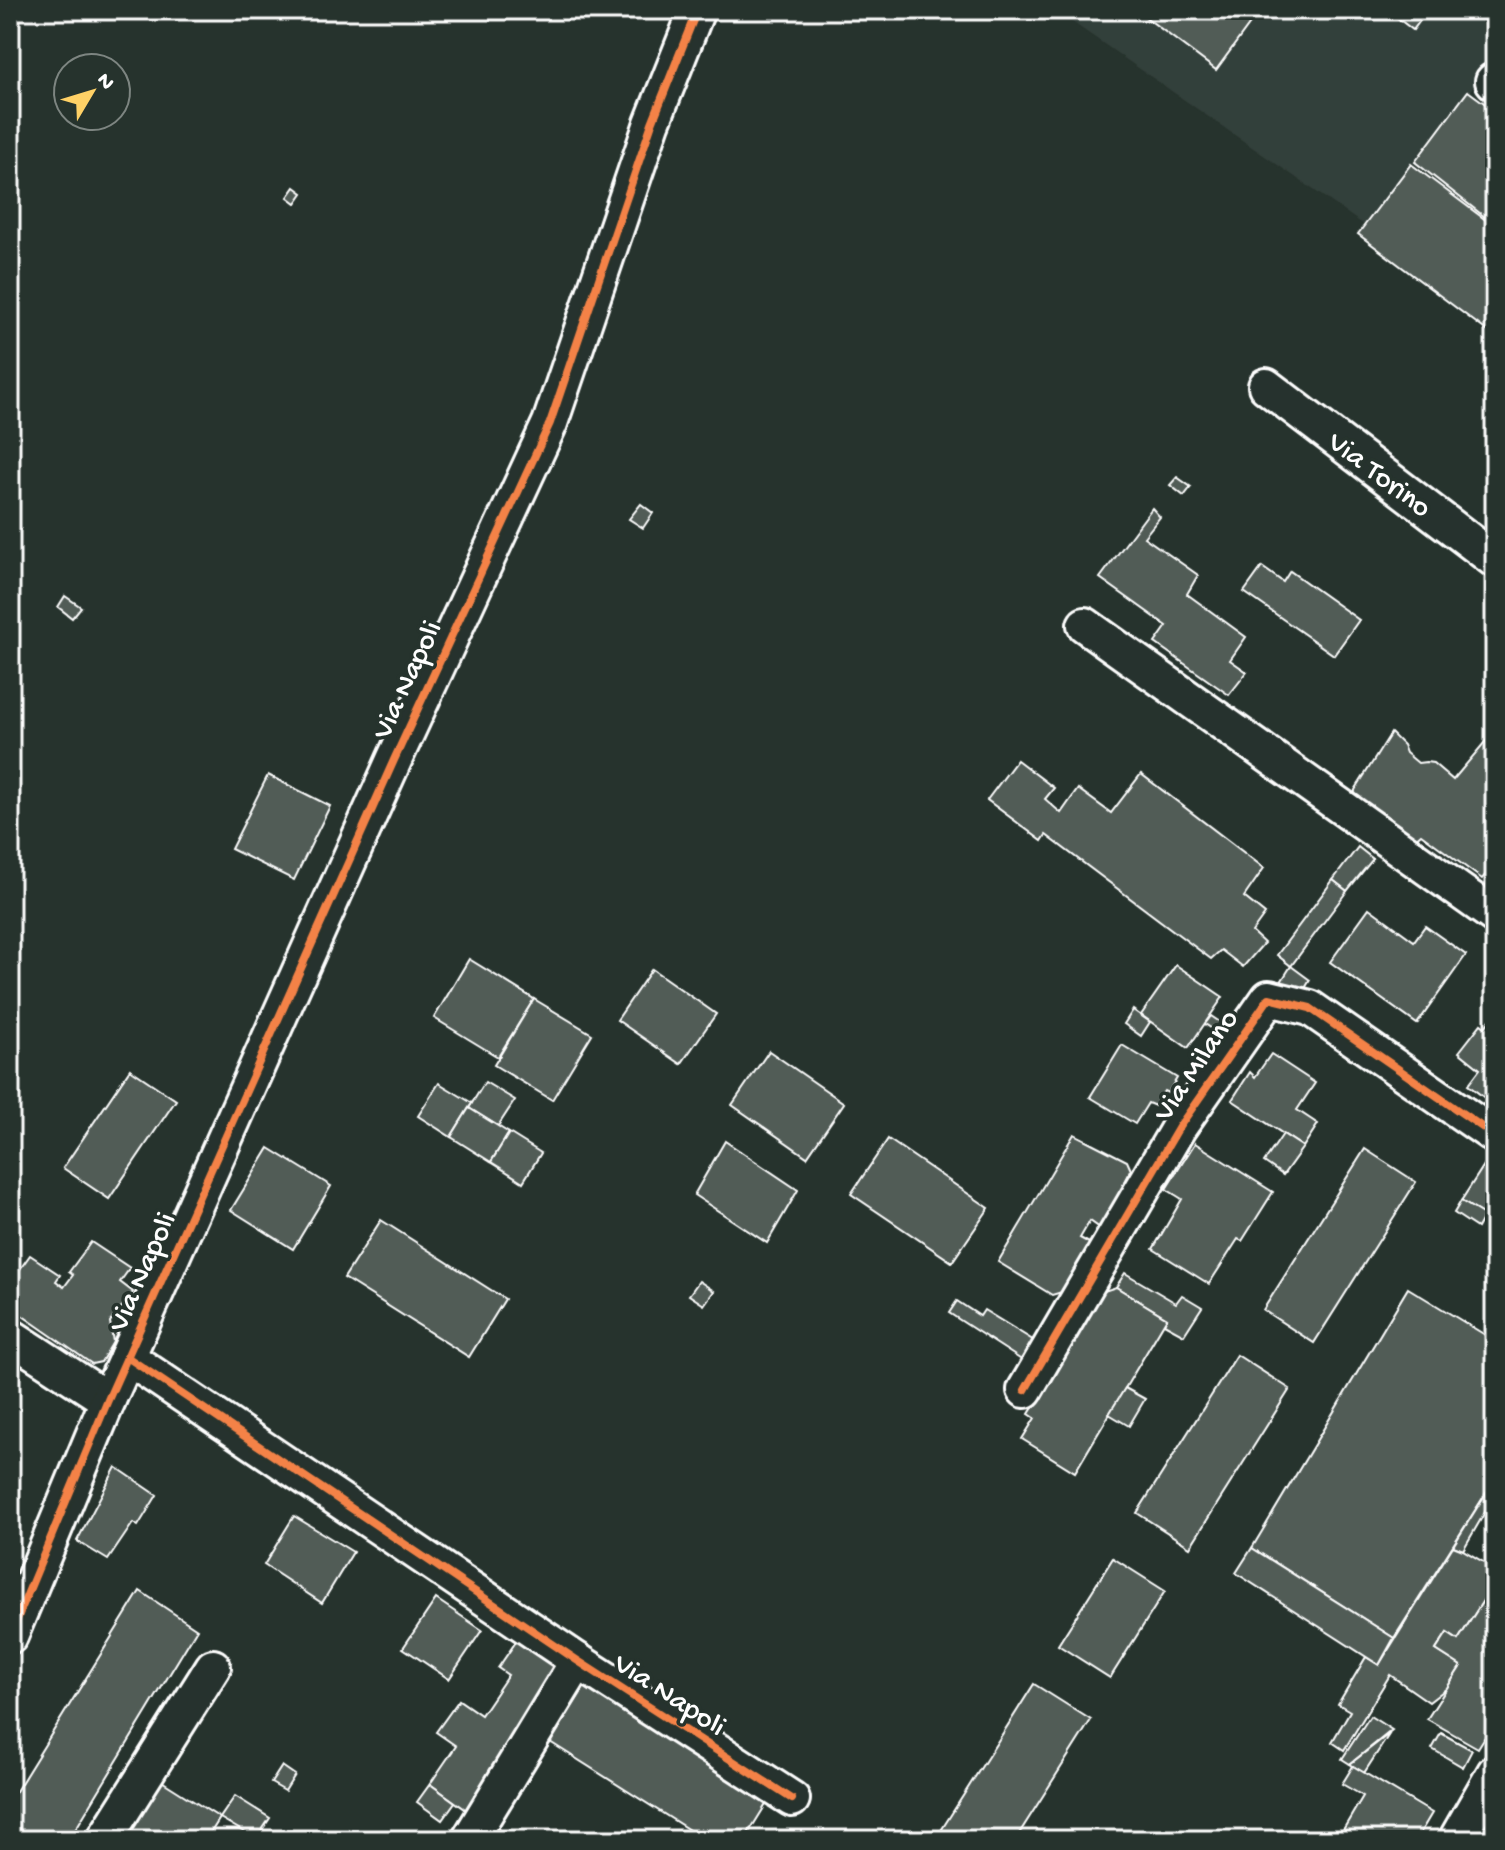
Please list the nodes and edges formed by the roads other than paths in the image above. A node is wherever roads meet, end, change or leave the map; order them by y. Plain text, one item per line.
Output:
1 (697, 10) edge
2 (1266, 386) dead end
3 (1495, 560) edge
4 (1085, 625) dead end
5 (1495, 916) edge
6 (1495, 1136) edge
7 (10, 1336) edge
8 (127, 1357) junction
9 (1025, 1390) dead end
10 (108, 1400) junction
11 (10, 1636) edge
12 (578, 1661) junction
13 (213, 1667) dead end
14 (1495, 1772) edge
15 (792, 1799) dead end
16 (104, 1840) edge
17 (469, 1840) edge
18 (1456, 1840) edge

1 - 8 street, Via Napoli
2 - 3 street, Via Torino
4 - 5 street
6 - 9 street, Via Milano
7 - 10 street
8 - 10 street, Via Napoli
8 - 12 street, Via Napoli
10 - 11 street, Via Napoli
12 - 15 street, Via Napoli
12 - 17 street
13 - 16 street
14 - 18 street

